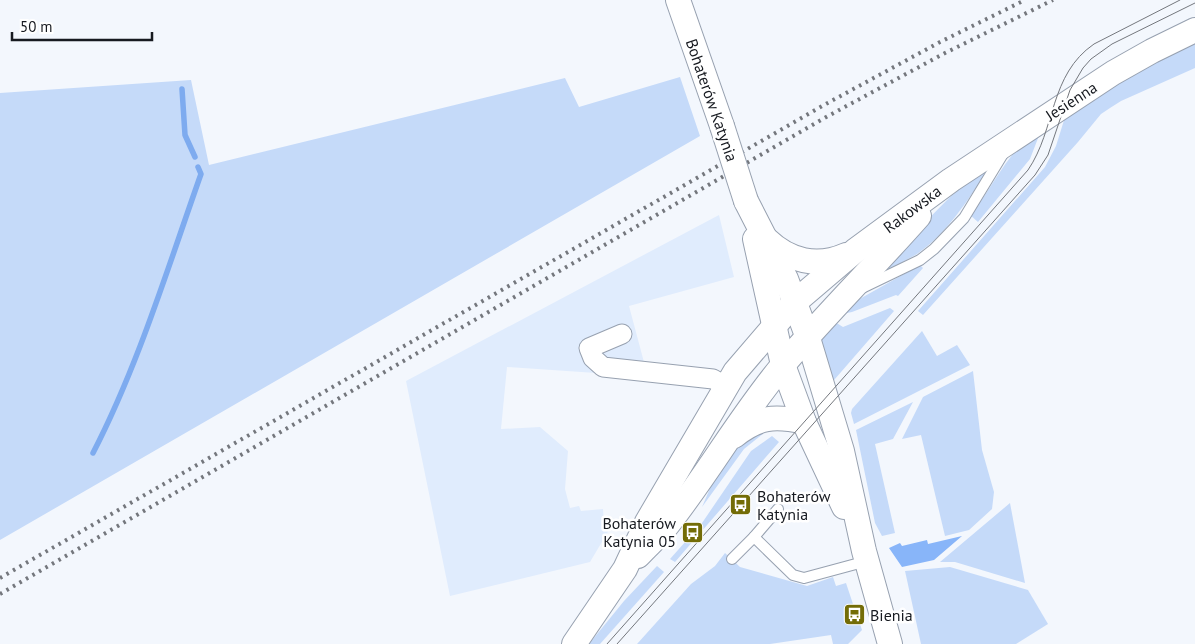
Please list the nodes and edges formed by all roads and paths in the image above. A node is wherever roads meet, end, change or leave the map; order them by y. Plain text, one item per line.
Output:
1 (678, 0) edge
2 (1195, 30) edge
3 (1023, 132) junction
4 (951, 180) junction
5 (746, 200) junction
6 (766, 239) junction
7 (856, 250) junction
8 (843, 298) junction
9 (795, 302) junction
10 (774, 327) junction
11 (622, 334) dead end
12 (808, 338) junction
13 (783, 364) junction
14 (726, 386) junction
15 (804, 422) junction
16 (723, 446) junction
17 (778, 509) dead end
18 (754, 537) junction
19 (865, 556) junction
20 (732, 559) dead end
21 (625, 569) junction
22 (574, 644) edge
23 (890, 644) edge

1 - 5 street, Bohaterów Katynia, bridge
2 - 3 street, Jesienna
3 - 4 street, Jesienna
3 - 8 lane
4 - 7 street, Rakowska
4 - 8 street, Rakowska
5 - 6 street, Bohaterów Katynia
5 - 10 street, Bohaterów Katynia
6 - 7 street
6 - 9 street, Bohaterów Katynia
7 - 9 street, Rakowska
8 - 12 street, Rakowska
9 - 10 street, Rakowska
9 - 12 street, Bohaterów Katynia
10 - 13 street, Bohaterów Katynia
10 - 14 street, Rakowska
11 - 14 street
12 - 13 street, Rakowska
12 - 19 street, Bohaterów Katynia
13 - 15 street, Bohaterów Katynia
13 - 16 street, Rakowska
14 - 21 street, Rakowska
15 - 16 street
15 - 19 street, Bohaterów Katynia
16 - 21 street, Rakowska
17 - 18 lane
18 - 19 lane
18 - 20 lane
19 - 23 street, Bohaterów Katynia
21 - 22 street, Rakowska

